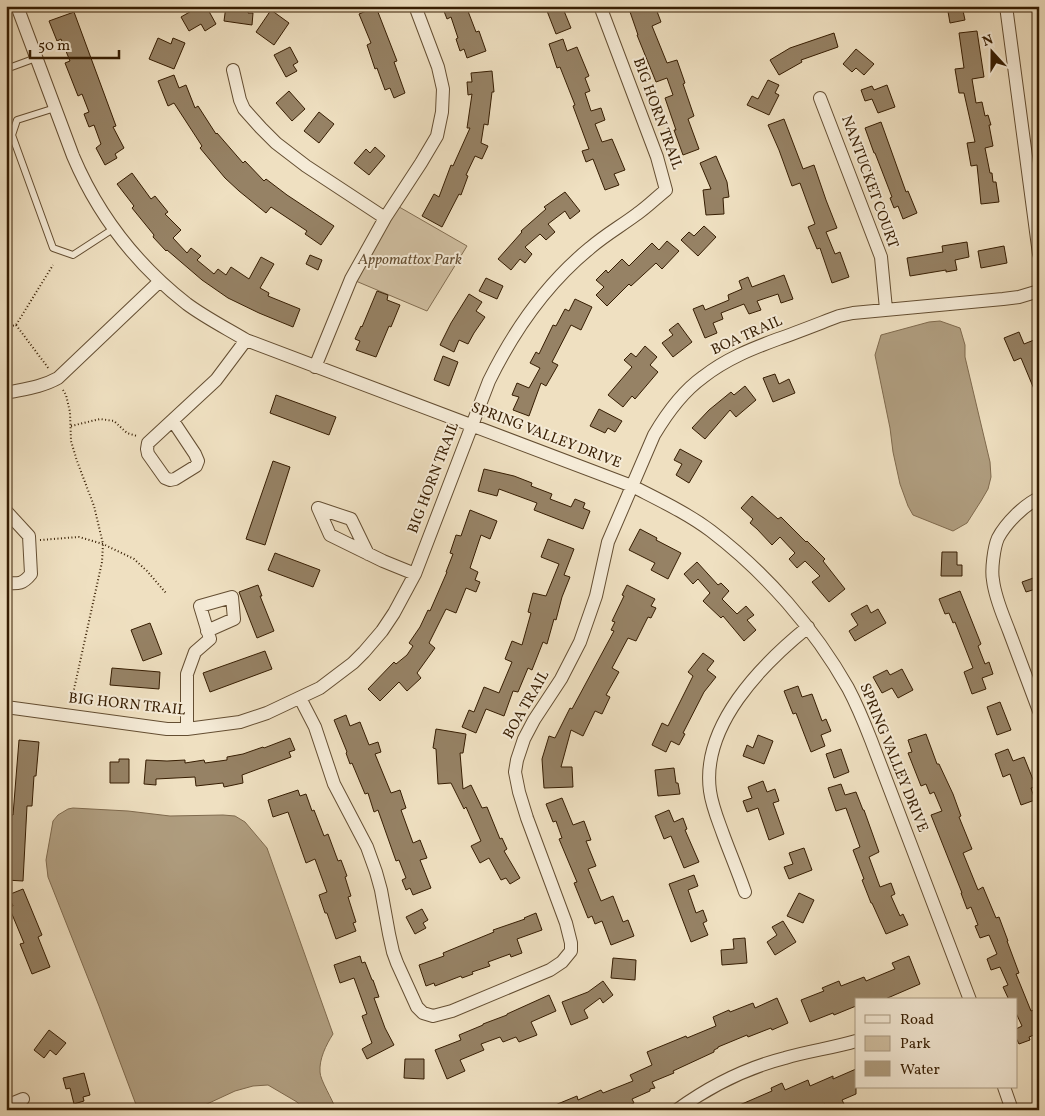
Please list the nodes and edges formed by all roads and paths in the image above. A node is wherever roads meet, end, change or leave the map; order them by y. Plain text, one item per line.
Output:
1 (17, 6) edge
2 (415, 6) edge
3 (600, 6) edge
4 (1006, 6) edge
5 (36, 58) junction
6 (6, 69) edge
7 (233, 70) dead end
8 (820, 98) dead end
9 (54, 108) junction
10 (385, 218) junction
11 (113, 229) junction
12 (1039, 254) edge
13 (53, 265) dead end
14 (160, 281) junction
15 (1039, 291) edge
16 (886, 309) junction
17 (16, 325) junction
18 (6, 326) edge
19 (246, 340) junction
20 (315, 367) junction
21 (56, 380) junction
22 (6, 393) edge
23 (173, 420) junction
24 (71, 426) junction
25 (472, 426) junction
26 (152, 440) junction
27 (632, 486) junction
28 (1039, 498) edge
29 (6, 511) edge
30 (38, 540) dead end
31 (103, 544) junction
32 (368, 554) dead end
33 (415, 574) junction
34 (6, 583) edge
35 (166, 593) dead end
36 (808, 628) junction
37 (207, 631) dead end
38 (300, 698) junction
39 (70, 704) dead end
40 (6, 707) edge
41 (1039, 711) edge
42 (187, 729) junction
43 (745, 892) dead end
44 (966, 998) edge
45 (855, 1041) edge
46 (1004, 1088) edge
47 (23, 1099) dead end
48 (6, 1106) edge
49 (677, 1110) edge
50 (1012, 1110) edge

1 - 5 street, SPRING VALLEY DRIVE
2 - 10 street
3 - 25 street, BIG HORN TRAIL
4 - 12 street
5 - 6 lane
5 - 9 street, SPRING VALLEY DRIVE
7 - 10 street
8 - 16 street, NANTUCKET COURT
9 - 11 street, SPRING VALLEY DRIVE
9 - 11 lane
10 - 20 street
11 - 14 street, SPRING VALLEY DRIVE
13 - 17 path
14 - 19 street, SPRING VALLEY DRIVE
14 - 21 street
15 - 16 street, BOA TRAIL
16 - 27 street, BOA TRAIL
17 - 18 path
17 - 21 path
19 - 20 street, SPRING VALLEY DRIVE
19 - 23 street
20 - 25 street, SPRING VALLEY DRIVE
21 - 22 street
21 - 24 path
23 - 26 street
23 - 26 street
24 - 26 path
24 - 31 path
25 - 27 street, SPRING VALLEY DRIVE
25 - 33 street, BIG HORN TRAIL
27 - 36 street, SPRING VALLEY DRIVE
27 - 38 street, BOA TRAIL
28 - 41 street
29 - 34 street
30 - 31 path
31 - 35 path
31 - 39 path
32 - 33 street
33 - 38 street, BIG HORN TRAIL
36 - 43 street
36 - 44 street, SPRING VALLEY DRIVE
37 - 42 street
38 - 42 street, BIG HORN TRAIL
40 - 42 street, BIG HORN TRAIL
45 - 49 street
46 - 50 street
47 - 48 street

